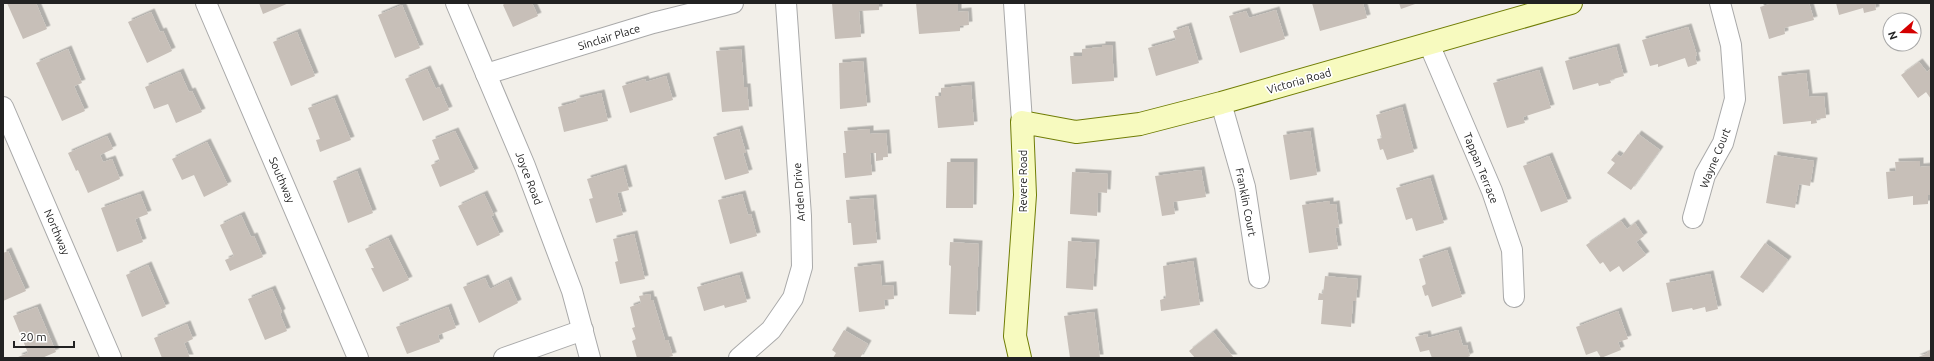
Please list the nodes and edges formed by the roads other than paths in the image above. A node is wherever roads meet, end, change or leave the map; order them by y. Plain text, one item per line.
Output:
1 (206, 3) edge
2 (456, 3) edge
3 (733, 3) edge
4 (786, 3) edge
5 (1014, 3) edge
6 (1571, 3) edge
7 (1720, 3) edge
8 (1429, 44) junction
9 (486, 74) junction
10 (1221, 103) junction
11 (3, 107) edge
12 (1022, 122) junction
13 (1693, 218) dead end
14 (1259, 278) dead end
15 (1514, 297) dead end
16 (583, 330) junction
17 (111, 358) edge
18 (358, 358) edge
19 (504, 358) edge
20 (590, 358) edge
21 (739, 358) edge
22 (1020, 358) edge

1 - 18 street, Southway
2 - 9 street, Joyce Road
3 - 9 street, Sinclair Place
4 - 21 street, Arden Drive
5 - 12 street, Revere Road
6 - 8 street, Victoria Road
7 - 13 street, Wayne Court
8 - 10 street, Victoria Road
8 - 15 street, Tappan Terrace
9 - 16 street, Joyce Road
10 - 12 street, Victoria Road
10 - 14 street, Franklin Court
11 - 17 street, Northway
12 - 22 street, Revere Road
16 - 19 street
16 - 20 street, Joyce Road

